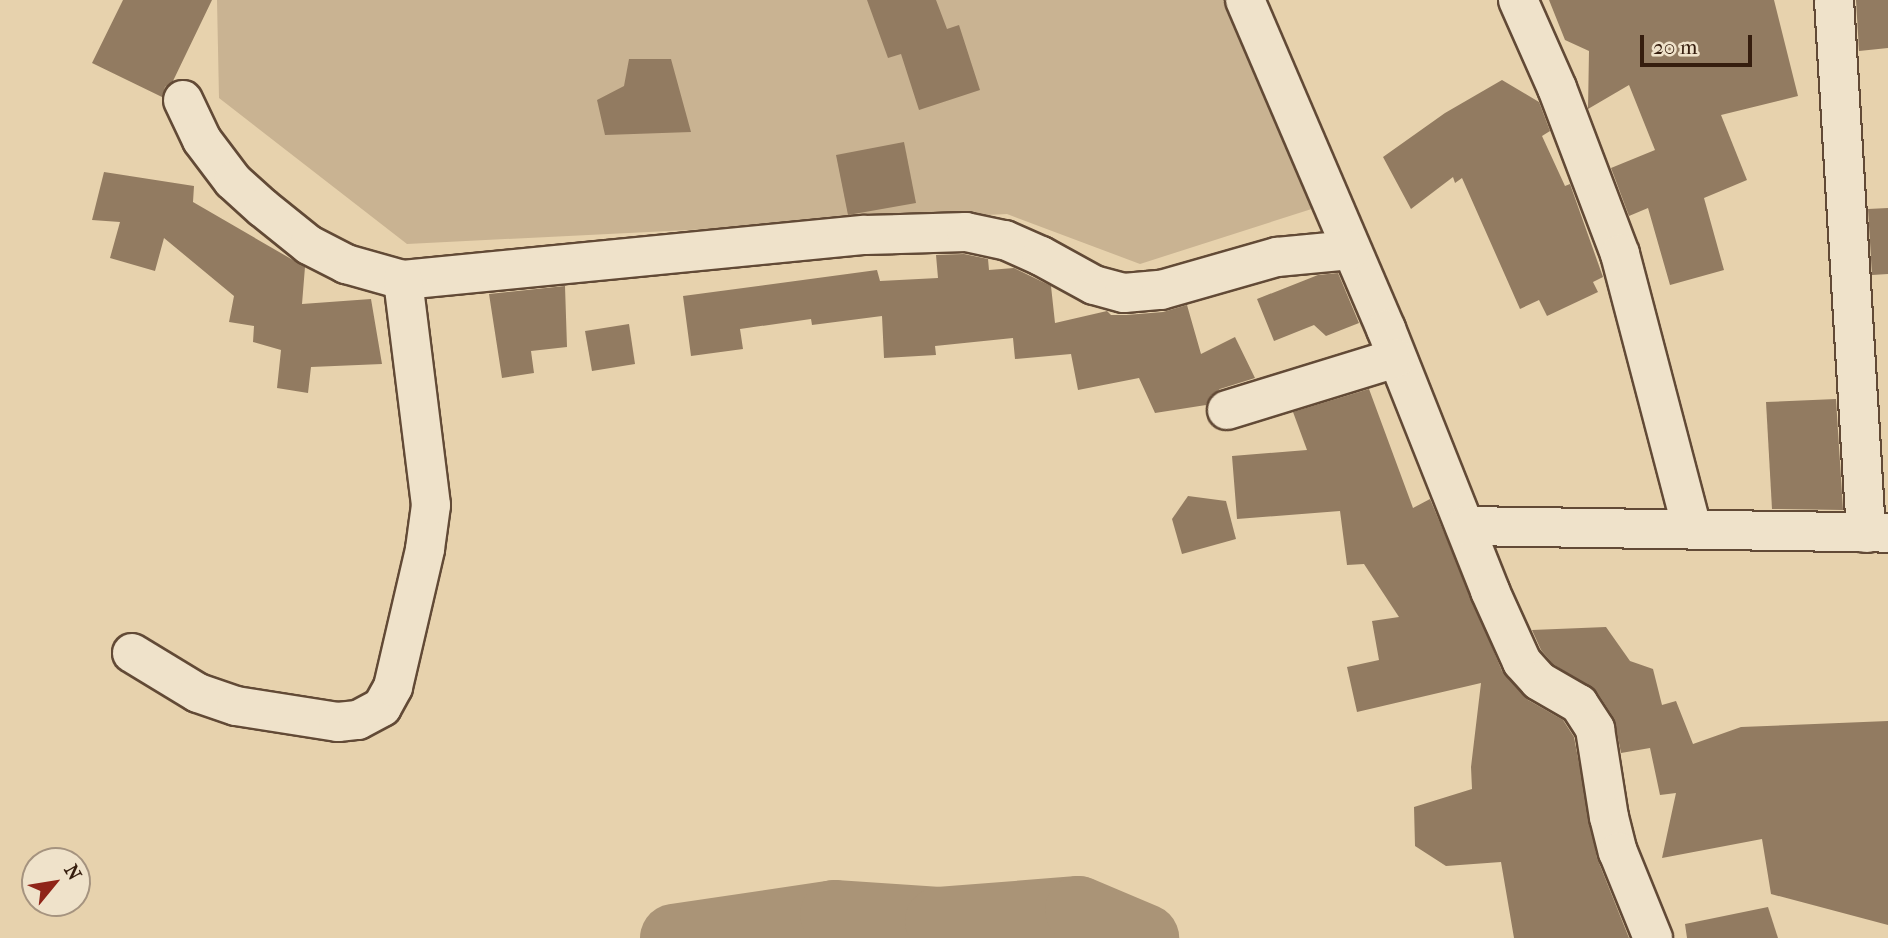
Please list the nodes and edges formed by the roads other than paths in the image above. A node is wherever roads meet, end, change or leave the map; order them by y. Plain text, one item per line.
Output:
1 (1245, 0) edge
2 (1518, 0) edge
3 (1834, 0) edge
4 (183, 100) dead end
5 (1351, 250) junction
6 (403, 279) junction
7 (1396, 358) junction
8 (1227, 410) dead end
9 (1465, 526) junction
10 (1692, 528) junction
11 (1877, 533) edge
12 (132, 653) dead end
13 (1653, 938) edge

1 - 5 street
2 - 10 street
3 - 11 street
4 - 6 street
5 - 6 street
5 - 7 street
6 - 12 street
7 - 8 street
7 - 9 street
9 - 10 street
9 - 13 street
10 - 11 street

